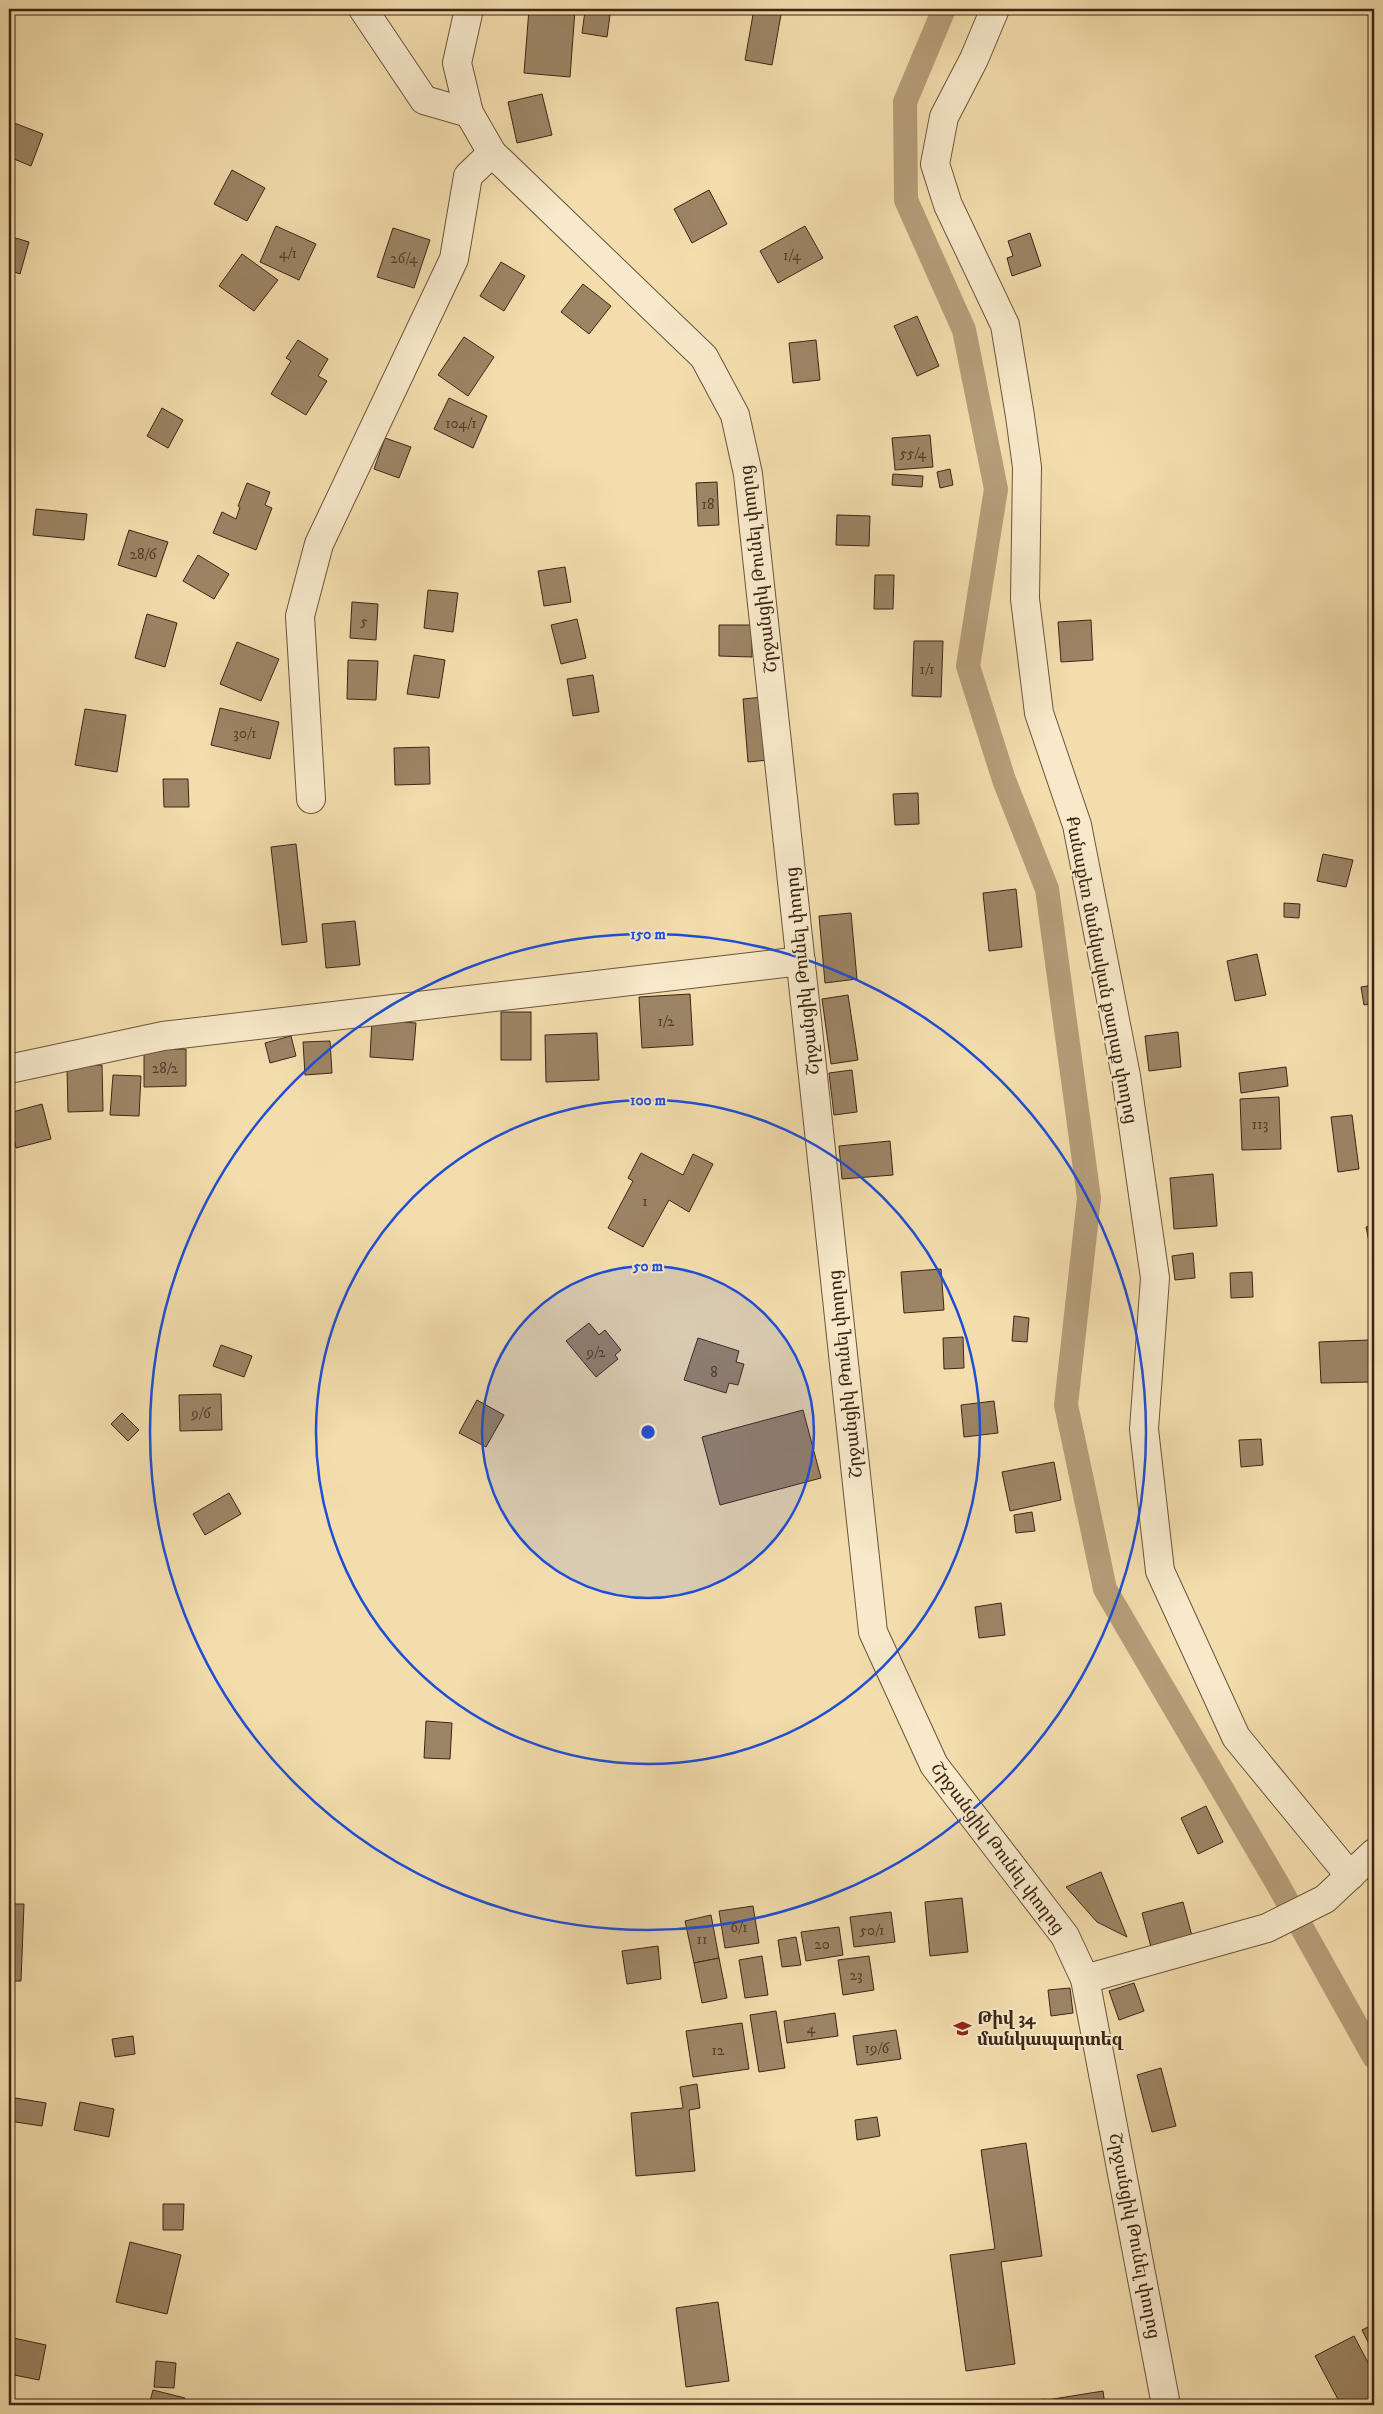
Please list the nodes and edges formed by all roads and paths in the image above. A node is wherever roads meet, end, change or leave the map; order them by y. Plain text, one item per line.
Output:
1 (362, 9) edge
2 (469, 9) edge
3 (995, 9) edge
4 (469, 113) junction
5 (492, 153) junction
6 (311, 799) dead end
7 (801, 961) junction
8 (9, 1069) edge
9 (1374, 1853) edge
10 (1350, 1876) junction
11 (1085, 1979) junction
12 (1166, 2405) edge

1 - 4 street
2 - 4 street, Շրջանցիկ Թունել փողոց
3 - 10 street, Քանաքեռ մանկական քաղաք փողոց
4 - 5 street, Շրջանցիկ Թունել փողոց
5 - 6 street
5 - 7 street, Շրջանցիկ Թունել փողոց
7 - 8 street
7 - 11 street, Շրջանցիկ Թունել փողոց
9 - 10 street
10 - 11 street
11 - 12 street, Շրջանցիկ Թունել փողոց

